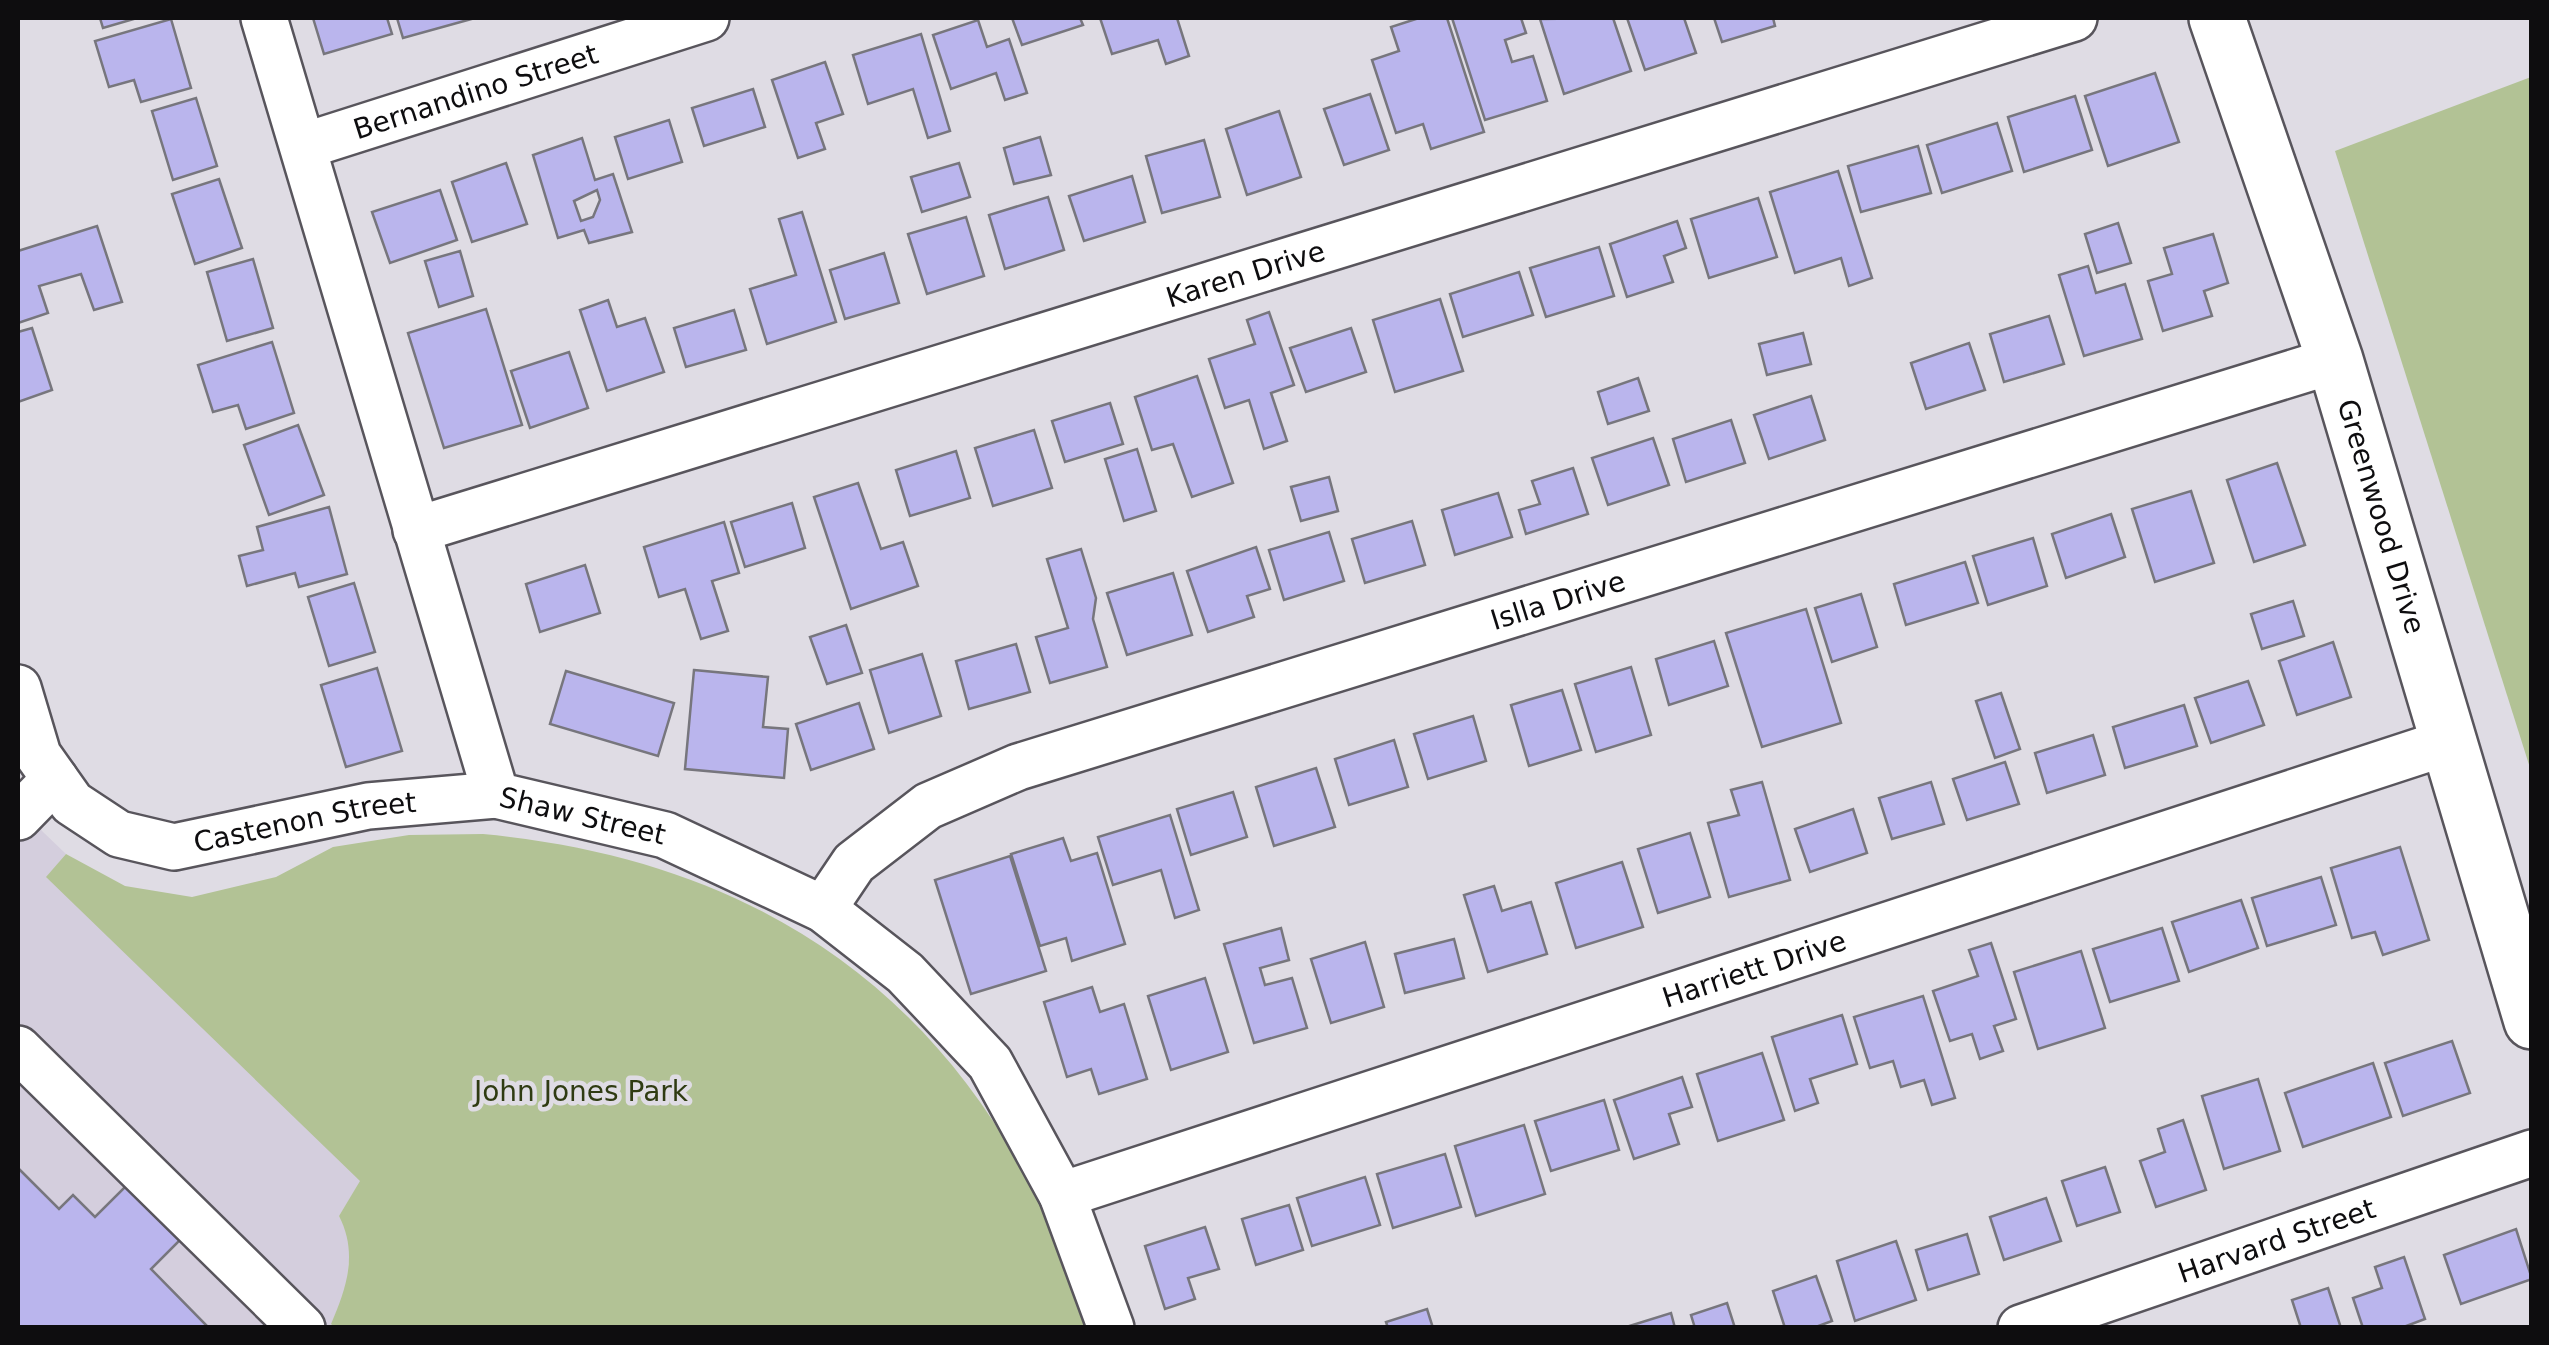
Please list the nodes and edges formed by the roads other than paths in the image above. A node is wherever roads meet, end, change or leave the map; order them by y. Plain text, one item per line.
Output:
1 (264, 18) edge
2 (706, 18) edge
3 (2074, 18) edge
4 (2217, 18) edge
5 (304, 146) junction
6 (2335, 360) junction
7 (416, 530) junction
8 (18, 688) edge
9 (2445, 743) junction
10 (55, 779) junction
11 (496, 795) junction
12 (18, 817) edge
13 (823, 909) junction
14 (2519, 936) edge
15 (2532, 1021) edge
16 (18, 1049) edge
17 (2532, 1153) edge
18 (1062, 1195) junction
19 (302, 1328) edge
20 (1111, 1328) edge
21 (2021, 1328) edge

1 - 5 street, Shaw Street
2 - 5 street, Bernandino Street
3 - 7 street, Karen Drive
4 - 6 main road, Greenwood Drive
5 - 7 street, Shaw Street
6 - 9 main road, Greenwood Drive
6 - 13 street, Islla Drive
7 - 11 street, Shaw Street
8 - 10 street, Castenon Street
9 - 14 main road, Greenwood Drive
9 - 18 street, Harriett Drive
10 - 11 street, Castenon Street
10 - 12 street
11 - 13 street, Shaw Street
13 - 18 street, Shaw Street
14 - 15 main road, Greenwood Drive
16 - 19 street
17 - 21 street, Harvard Street
18 - 20 street, Shaw Street

